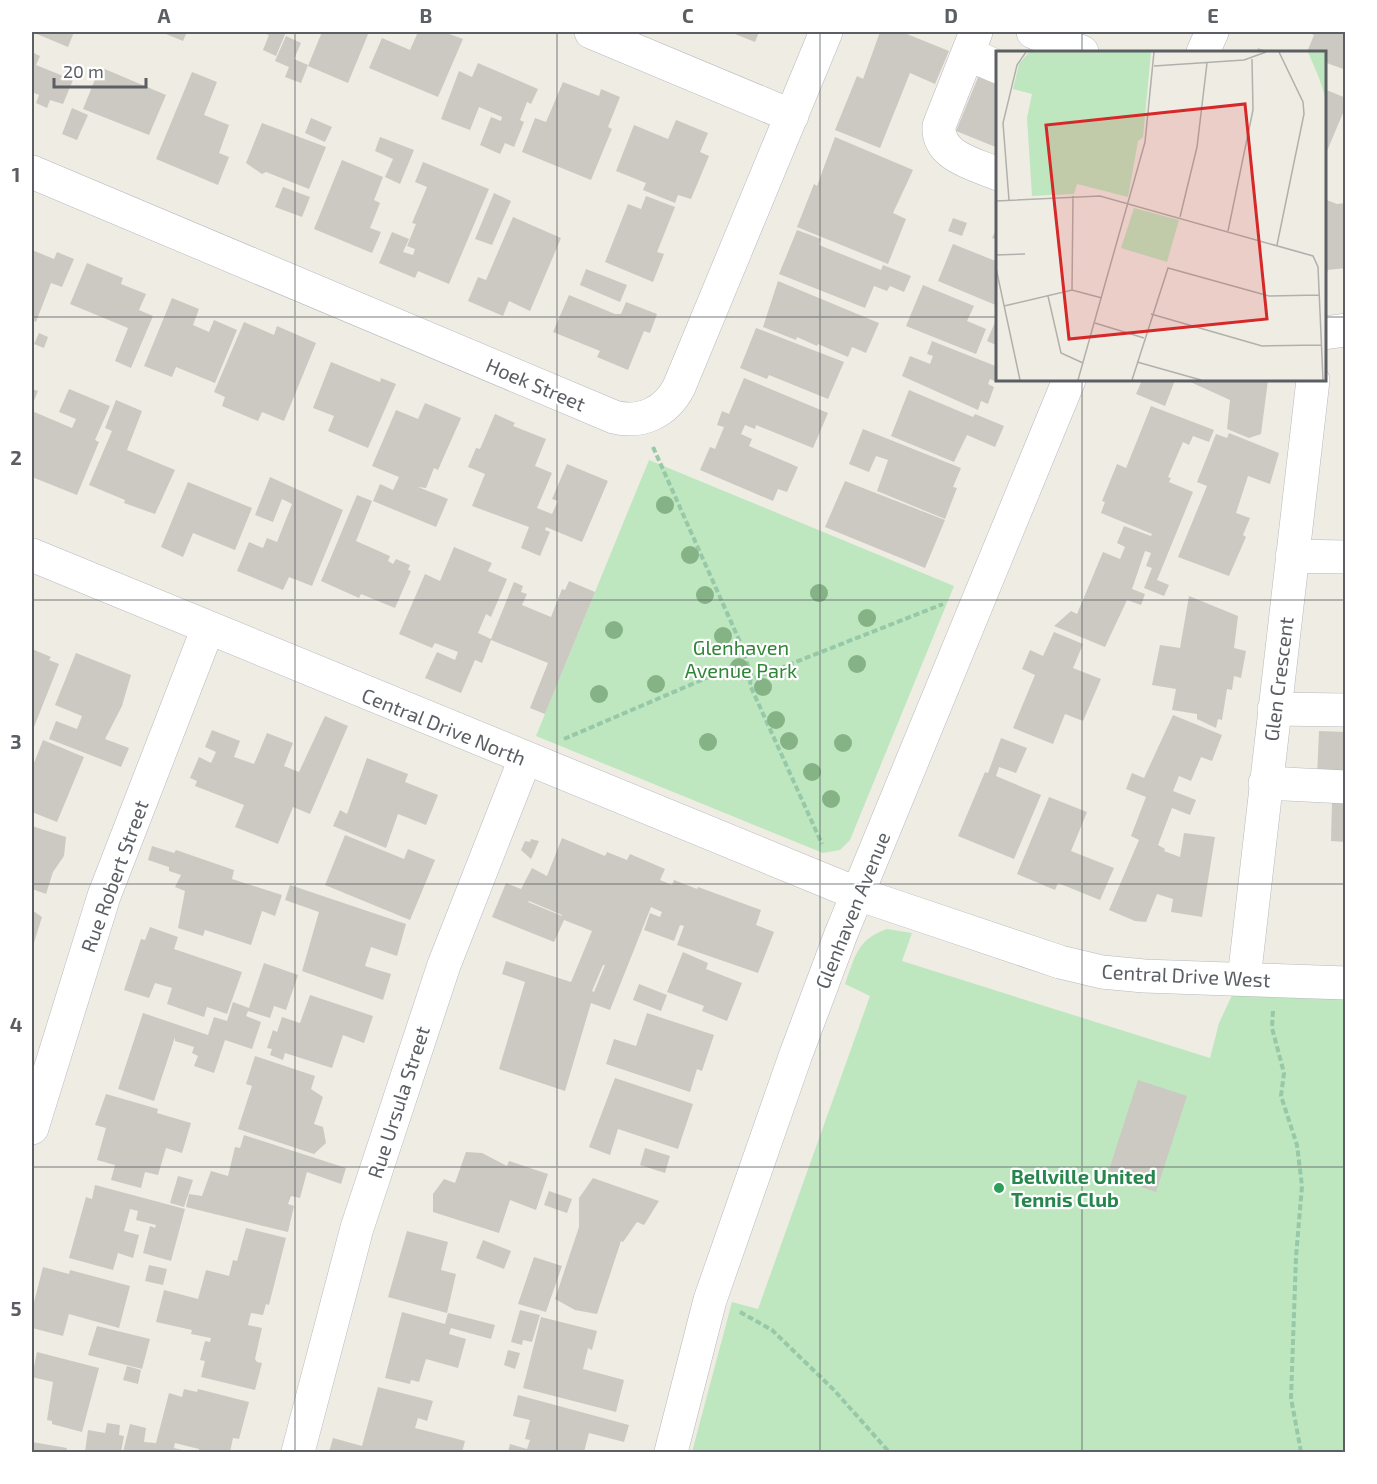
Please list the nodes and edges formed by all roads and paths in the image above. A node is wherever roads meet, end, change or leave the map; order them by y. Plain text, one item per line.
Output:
1 (591, 32) edge
2 (826, 32) edge
3 (1034, 32) edge
4 (1212, 32) edge
5 (972, 43) edge
6 (1080, 51) edge
7 (1203, 51) edge
8 (996, 65) edge
9 (792, 116) junction
10 (32, 172) edge
11 (996, 173) edge
12 (1346, 330) edge
13 (1326, 333) edge
14 (1069, 381) edge
15 (1313, 381) edge
16 (644, 418) junction
17 (32, 555) edge
18 (1292, 556) junction
19 (1346, 557) edge
20 (947, 595) dead end
21 (208, 628) junction
22 (750, 680) junction
23 (1274, 709) junction
24 (1346, 710) edge
25 (537, 764) junction
26 (1265, 783) junction
27 (1346, 787) edge
28 (812, 875) junction
29 (858, 894) junction
30 (1259, 980) junction
31 (1346, 983) edge
32 (32, 1128) edge
33 (710, 1300) junction
34 (298, 1452) edge
35 (671, 1452) edge
36 (890, 1452) edge
37 (1301, 1452) edge

1 - 9 street
2 - 9 street
3 - 6 street
4 - 7 street
5 - 8 street
5 - 11 street
9 - 16 street
10 - 16 street, Hoek Street
12 - 13 street
14 - 29 street, Glenhaven Avenue
15 - 18 street, Glen Crescent
16 - 22 path
17 - 21 street, Central Drive North
18 - 19 street
18 - 23 street, Glen Crescent
20 - 22 path
21 - 25 street, Central Drive North
21 - 32 street, Rue Robert Street
22 - 25 path
22 - 28 path
23 - 24 street
23 - 26 street, Glen Crescent
25 - 28 street, Central Drive North
25 - 34 street, Rue Ursula Street
26 - 27 street
26 - 30 street, Glen Crescent
28 - 29 street, Central Drive North
29 - 30 street, Central Drive West
29 - 33 street, Glenhaven Avenue
30 - 31 street, Central Drive West
30 - 37 path
33 - 35 street, Glenhaven Avenue
33 - 36 path

